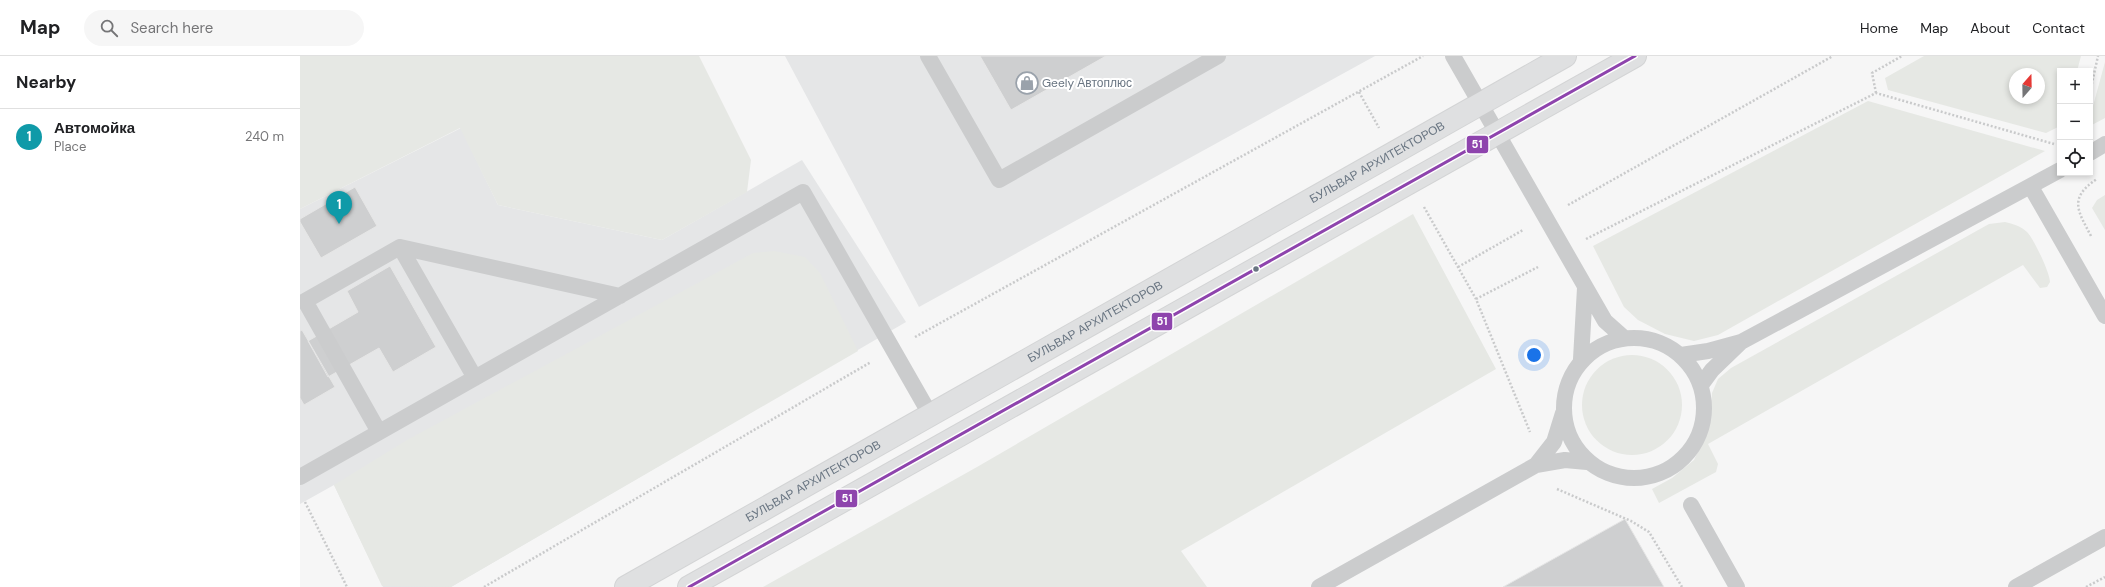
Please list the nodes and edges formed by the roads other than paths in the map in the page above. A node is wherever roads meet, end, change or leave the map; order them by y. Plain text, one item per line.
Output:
1 (928, 56) edge
2 (1218, 56) edge
3 (1454, 56) edge
4 (1565, 56) edge
5 (1635, 56) edge
6 (1481, 104) junction
7 (1497, 133) junction
8 (2105, 144) edge
9 (2093, 151) edge
10 (2057, 172) edge
11 (2031, 187) junction
12 (400, 247) junction
13 (1585, 288) junction
14 (620, 296) junction
15 (2105, 316) edge
16 (1623, 337) junction
17 (1741, 342) junction
18 (1681, 355) junction
19 (1581, 359) junction
20 (475, 378) junction
21 (1701, 385) junction
22 (1562, 413) junction
23 (931, 416) junction
24 (379, 432) junction
25 (1587, 462) junction
26 (1536, 465) junction
27 (300, 477) edge
28 (1691, 505) dead end
29 (2105, 537) edge
30 (626, 587) edge
31 (689, 587) edge
32 (1319, 587) edge
33 (1737, 587) edge
34 (2016, 587) edge

1 - 2 lane
3 - 6 lane
4 - 6 main road, БУЛЬВАР АРХИТЕКТОРОВ
5 - 7 main road
6 - 7 lane
6 - 23 main road, БУЛЬВАР АРХИТЕКТОРОВ
7 - 13 lane
7 - 31 main road
8 - 9 lane
10 - 11 lane
11 - 15 lane
11 - 17 lane
12 - 14 lane
12 - 20 lane
12 - 24 lane
13 - 16 lane
13 - 19 lane
14 - 20 lane
14 - 23 lane
16 - 18 lane
16 - 19 lane
17 - 18 lane
17 - 21 lane
18 - 21 lane
19 - 22 lane
20 - 24 lane
21 - 25 lane
22 - 25 lane
22 - 26 lane
23 - 30 main road, БУЛЬВАР АРХИТЕКТОРОВ
24 - 27 lane
25 - 26 lane
26 - 32 lane
28 - 33 lane
29 - 34 lane

